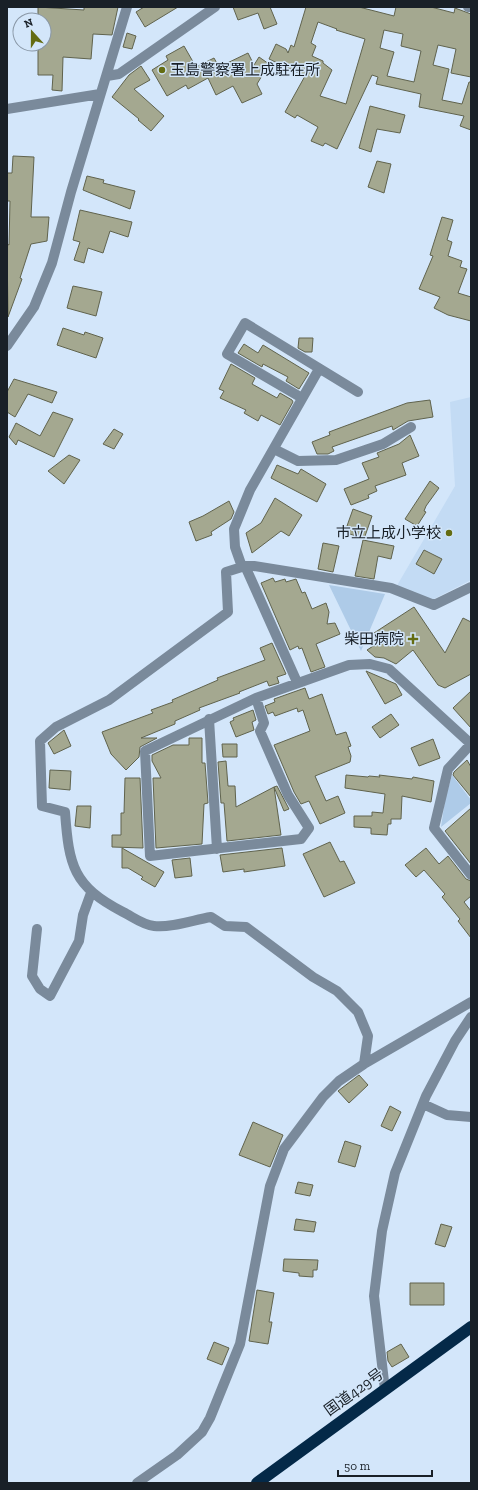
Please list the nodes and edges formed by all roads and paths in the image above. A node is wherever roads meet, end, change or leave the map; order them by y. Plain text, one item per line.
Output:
1 (127, 7) edge
2 (214, 7) edge
3 (468, 7) edge
4 (471, 7) edge
5 (107, 76) junction
6 (100, 94) junction
7 (7, 109) edge
8 (7, 346) edge
9 (319, 369) junction
10 (358, 392) dead end
11 (302, 398) junction
12 (411, 427) dead end
13 (274, 449) junction
14 (245, 566) junction
15 (471, 587) edge
16 (297, 682) junction
17 (256, 698) junction
18 (209, 719) junction
19 (471, 745) edge
20 (217, 849) junction
21 (471, 875) edge
22 (91, 893) junction
23 (37, 929) dead end
24 (471, 1002) edge
25 (471, 1017) edge
26 (364, 1064) junction
27 (424, 1104) junction
28 (471, 1116) edge
29 (471, 1327) edge
30 (385, 1390) junction
31 (137, 1483) edge
32 (257, 1483) edge

1 - 5 street
2 - 5 street
3 - 4 street
5 - 6 street
6 - 7 street
6 - 8 street
9 - 10 street
9 - 11 street
9 - 11 street
11 - 13 street
12 - 13 street
13 - 14 street
14 - 15 street
14 - 16 street
14 - 22 street
16 - 17 street
16 - 19 street
17 - 18 street
17 - 20 street
18 - 20 street
18 - 20 street
19 - 21 street
22 - 23 street
22 - 26 street
24 - 26 street
25 - 27 street
26 - 31 street
27 - 28 street
27 - 30 street
29 - 30 highway, 国道429号
30 - 32 highway, 国道429号

